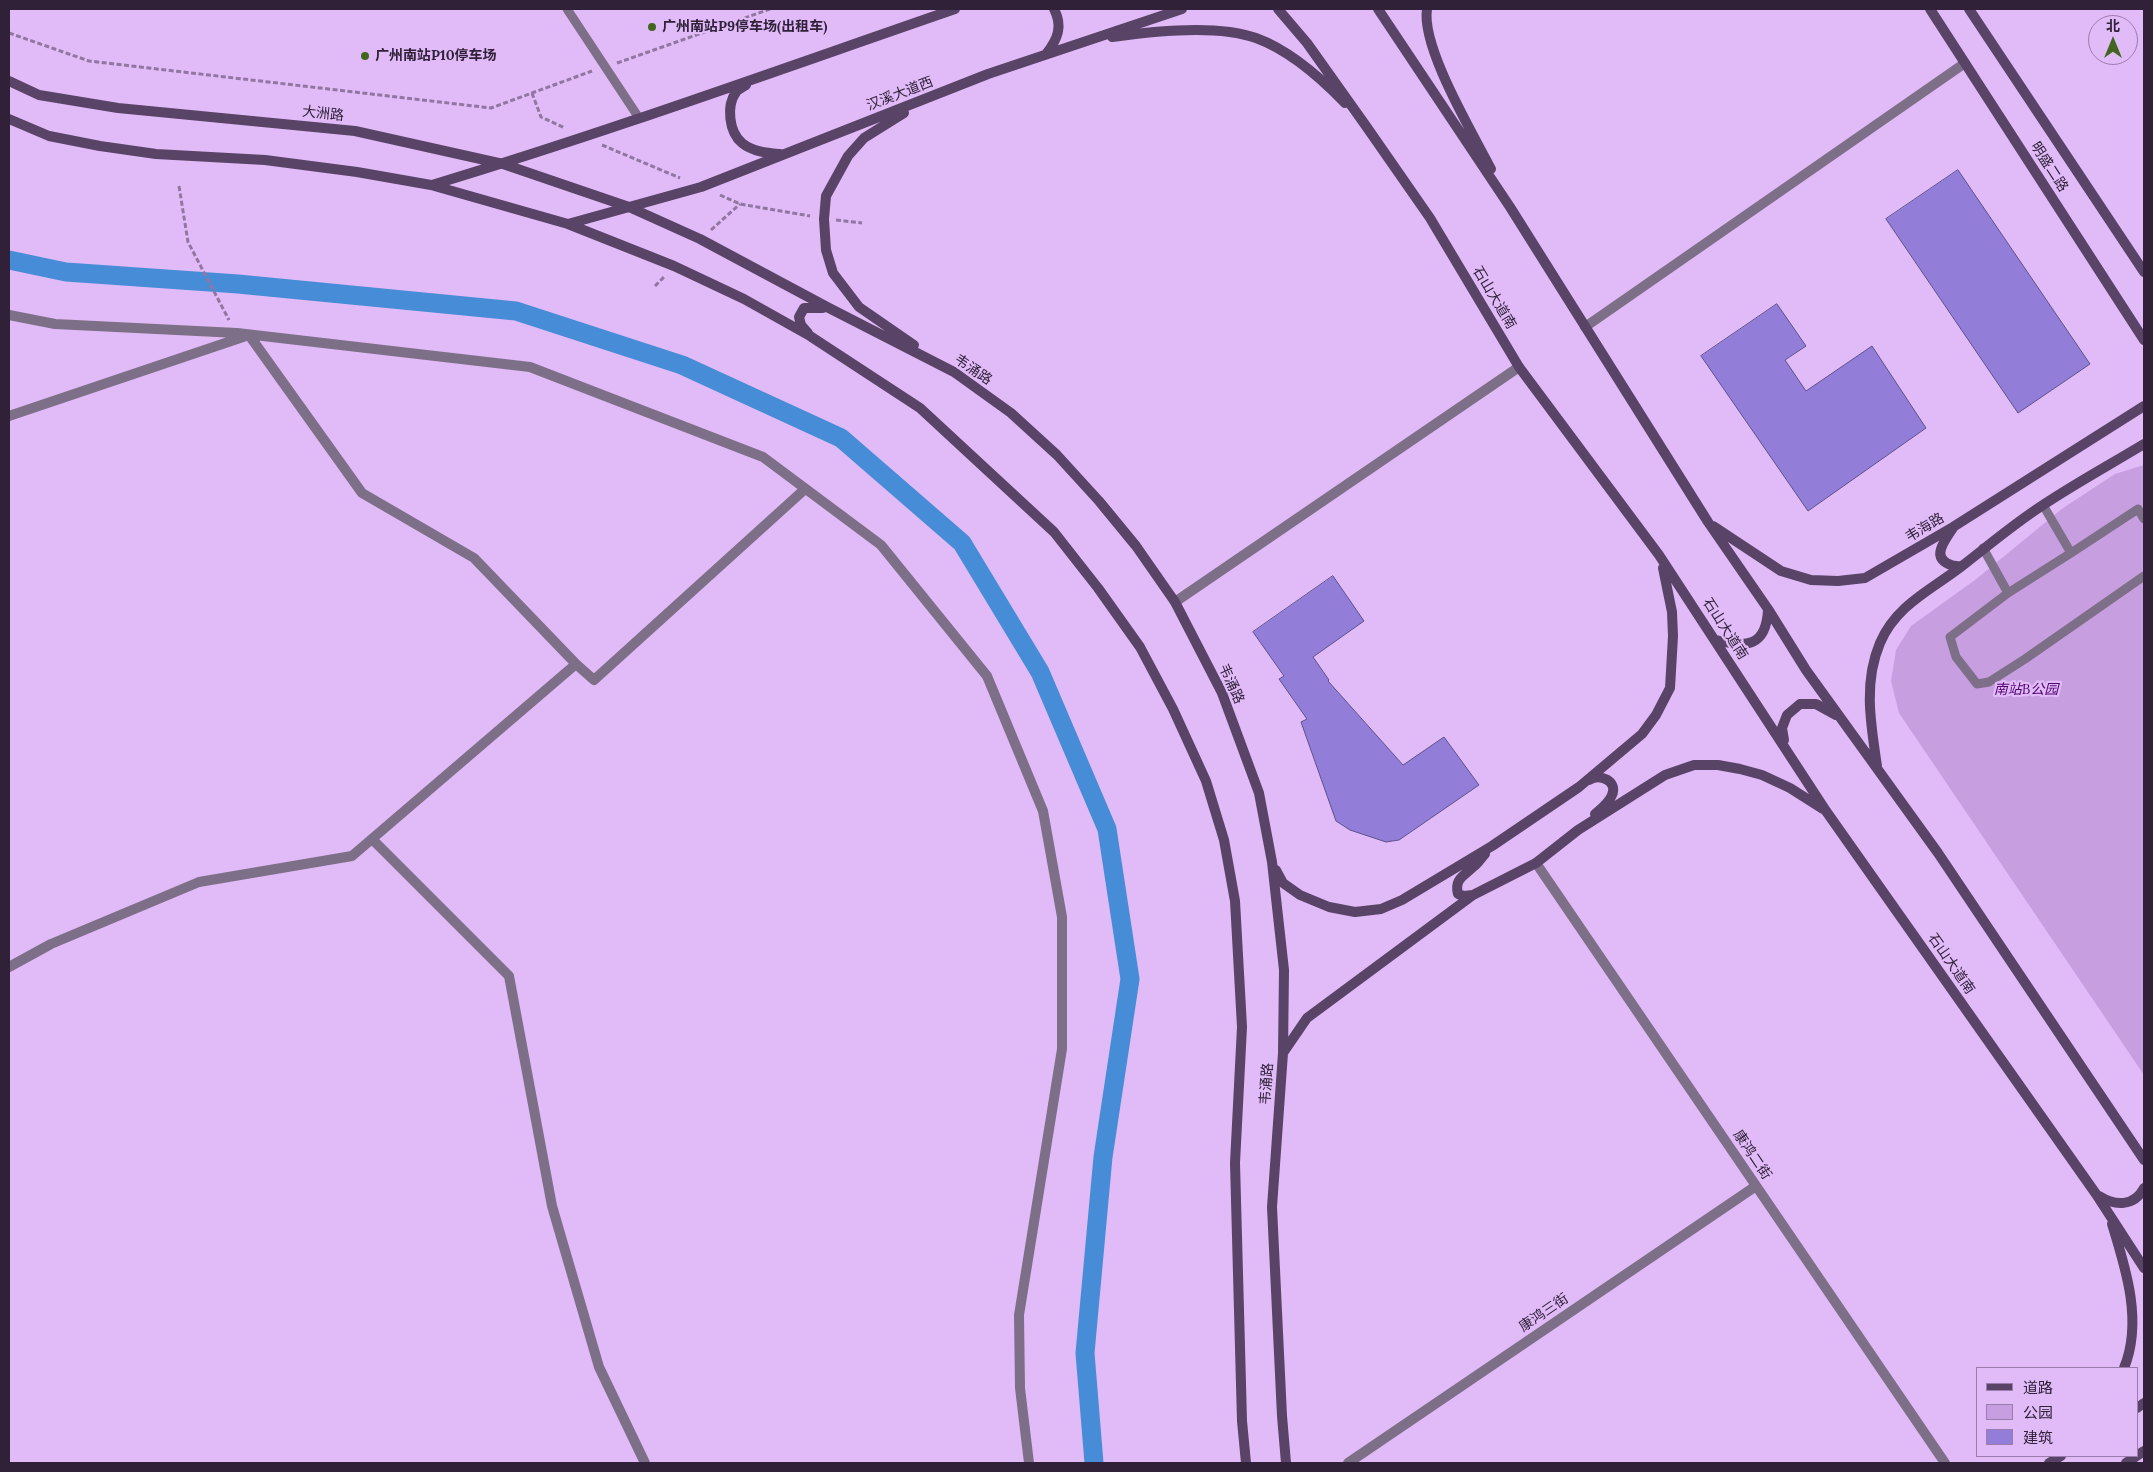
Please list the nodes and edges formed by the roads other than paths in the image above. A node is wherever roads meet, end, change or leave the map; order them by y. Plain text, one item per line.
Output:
1 (567, 9) edge
2 (955, 9) edge
3 (1054, 9) edge
4 (1182, 9) edge
5 (1278, 9) edge
6 (1378, 9) edge
7 (1428, 9) edge
8 (1930, 9) edge
9 (1969, 9) edge
10 (1077, 44) junction
11 (1046, 55) junction
12 (1965, 63) junction
13 (988, 74) junction
14 (755, 78) junction
15 (9, 81) edge
16 (639, 118) junction
17 (9, 119) edge
18 (1366, 126) junction
19 (783, 155) junction
20 (503, 164) junction
21 (431, 185) junction
22 (629, 206) junction
23 (1510, 208) junction
24 (568, 224) junction
25 (2144, 272) edge
26 (829, 308) junction
27 (9, 314) edge
28 (1585, 327) junction
29 (250, 336) junction
30 (810, 336) junction
31 (2144, 340) edge
32 (1519, 366) junction
33 (954, 372) junction
34 (2144, 406) edge
35 (9, 416) edge
36 (2144, 444) edge
37 (805, 489) junction
38 (2043, 505) junction
39 (2144, 519) edge
40 (1708, 522) junction
41 (1954, 527) junction
42 (1982, 548) junction
43 (2071, 553) junction
44 (1659, 555) junction
45 (1961, 566) junction
46 (2144, 576) edge
47 (2008, 593) junction
48 (1175, 602) junction
49 (1768, 609) junction
50 (1716, 640) junction
51 (576, 664) junction
52 (1840, 717) junction
53 (1786, 749) junction
54 (1878, 770) junction
55 (1578, 787) junction
56 (1826, 811) junction
57 (1578, 830) junction
58 (372, 838) junction
59 (1492, 846) junction
60 (1272, 862) junction
61 (1536, 863) junction
62 (1473, 895) junction
63 (9, 967) edge
64 (1283, 1053) junction
65 (2144, 1160) edge
66 (1756, 1186) junction
67 (2144, 1188) edge
68 (2096, 1194) junction
69 (2108, 1211) junction
70 (2144, 1268) edge
71 (2124, 1367) edge
72 (2144, 1461) edge
73 (646, 1463) edge
74 (1029, 1463) edge
75 (1246, 1463) edge
76 (1286, 1463) edge
77 (1348, 1463) edge
78 (1945, 1463) edge
79 (2128, 1463) edge

1 - 16 lane
2 - 14 main road
3 - 11 main road
4 - 10 main road, 汉溪大道西
5 - 18 main road, 石山大道南
6 - 23 main road
7 - 23 main road
8 - 12 main road, 明盛二路
9 - 25 main road, 明盛二路
10 - 11 main road, 汉溪大道西
10 - 18 main road
11 - 13 main road, 汉溪大道西
12 - 28 street
12 - 31 main road, 明盛二路
13 - 19 main road, 汉溪大道西
13 - 33 main road
14 - 16 main road
14 - 19 main road
15 - 20 main road, 大洲路
16 - 20 main road
17 - 21 main road
18 - 32 main road, 石山大道南
19 - 22 main road, 汉溪大道西
20 - 21 main road
20 - 22 main road, 大洲路
21 - 24 main road
22 - 24 main road, 汉溪大道西
22 - 26 main road, 韦涌路
23 - 28 main road
24 - 30 main road, 韦涌路
26 - 30 main road
26 - 33 main road, 韦涌路
27 - 29 street
28 - 40 main road
29 - 35 street
29 - 37 street
29 - 51 street
30 - 75 main road, 韦涌路
32 - 44 main road, 石山大道南
32 - 48 street
33 - 48 main road, 韦涌路
34 - 41 main road, 韦海路
36 - 38 main road
37 - 51 street
37 - 74 street
38 - 42 main road
38 - 43 lane
39 - 43 lane
40 - 41 main road, 韦海路
40 - 49 main road
41 - 45 main road
42 - 45 main road
42 - 47 lane
43 - 47 lane
44 - 50 main road, 石山大道南
44 - 55 main road
45 - 54 main road
46 - 47 lane
48 - 60 main road, 韦涌路
49 - 50 main road
49 - 52 main road
50 - 53 main road, 石山大道南
51 - 58 street
52 - 53 main road
52 - 54 main road
53 - 56 main road, 石山大道南
54 - 65 main road
55 - 57 main road
55 - 59 main road
56 - 57 main road
56 - 68 main road, 石山大道南
57 - 61 main road
58 - 63 street
58 - 73 street
59 - 60 main road
59 - 62 main road
60 - 64 main road, 韦涌路
61 - 62 main road
61 - 66 street, 康鸿二街
62 - 64 main road
64 - 76 main road, 韦涌路
66 - 77 street, 康鸿三街
66 - 78 street, 康鸿二街
67 - 68 main road
68 - 69 main road, 石山大道南
69 - 70 main road, 石山大道南
69 - 71 main road
72 - 79 main road

